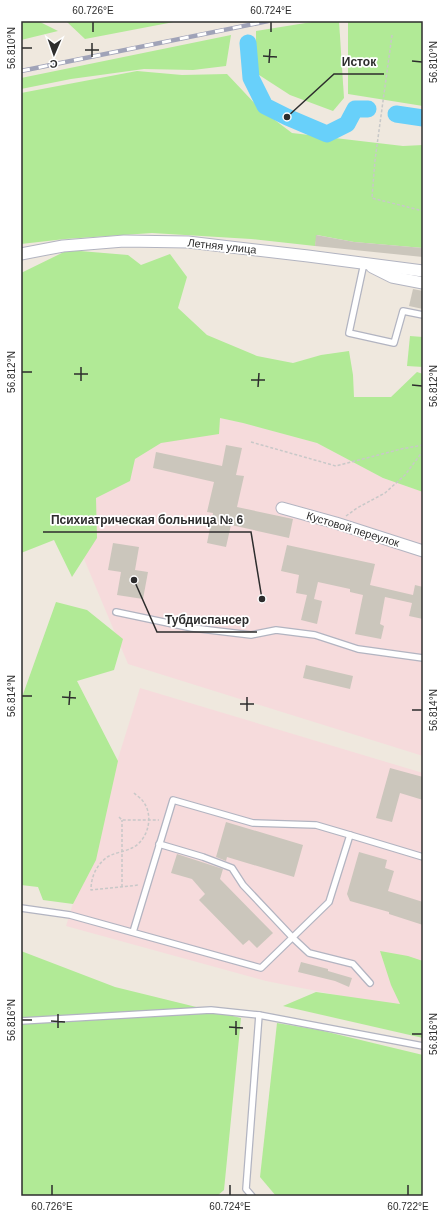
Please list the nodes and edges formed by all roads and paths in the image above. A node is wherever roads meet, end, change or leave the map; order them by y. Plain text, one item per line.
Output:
1 (392, 35) dead end
2 (423, 211) edge
3 (21, 254) edge
4 (364, 263) junction
5 (423, 271) edge
6 (423, 283) edge
7 (423, 315) edge
8 (251, 442) dead end
9 (423, 445) edge
10 (423, 451) edge
11 (282, 508) dead end
12 (336, 523) junction
13 (423, 552) edge
14 (116, 612) dead end
15 (423, 658) edge
16 (134, 793) dead end
17 (119, 817) dead end
18 (122, 820) junction
19 (149, 820) junction
20 (167, 820) junction
21 (350, 835) junction
22 (159, 844) junction
23 (122, 852) junction
24 (423, 857) edge
25 (147, 885) junction
26 (122, 887) junction
27 (21, 908) edge
28 (133, 932) junction
29 (293, 938) junction
30 (370, 983) dead end
31 (259, 1015) junction
32 (21, 1021) edge
33 (423, 1046) edge
34 (246, 1189) junction
35 (245, 1196) edge
36 (252, 1196) edge

1 - 2 path
3 - 4 street, Летняя улица
4 - 5 street, Летняя улица
4 - 6 street
4 - 7 lane
8 - 9 path
10 - 12 path
11 - 12 street, Кустовой переулок
12 - 13 street, Кустовой переулок
14 - 15 lane
16 - 19 path
17 - 18 path
18 - 19 path
18 - 23 path
19 - 20 path
19 - 23 path
20 - 21 lane
20 - 22 lane
21 - 24 lane
21 - 29 lane
22 - 25 lane
22 - 29 lane
23 - 26 path
23 - 26 path
25 - 26 path
25 - 28 lane
27 - 28 lane
28 - 29 lane
29 - 30 lane
31 - 32 lane
31 - 33 lane
31 - 34 lane
34 - 35 lane
34 - 36 lane

